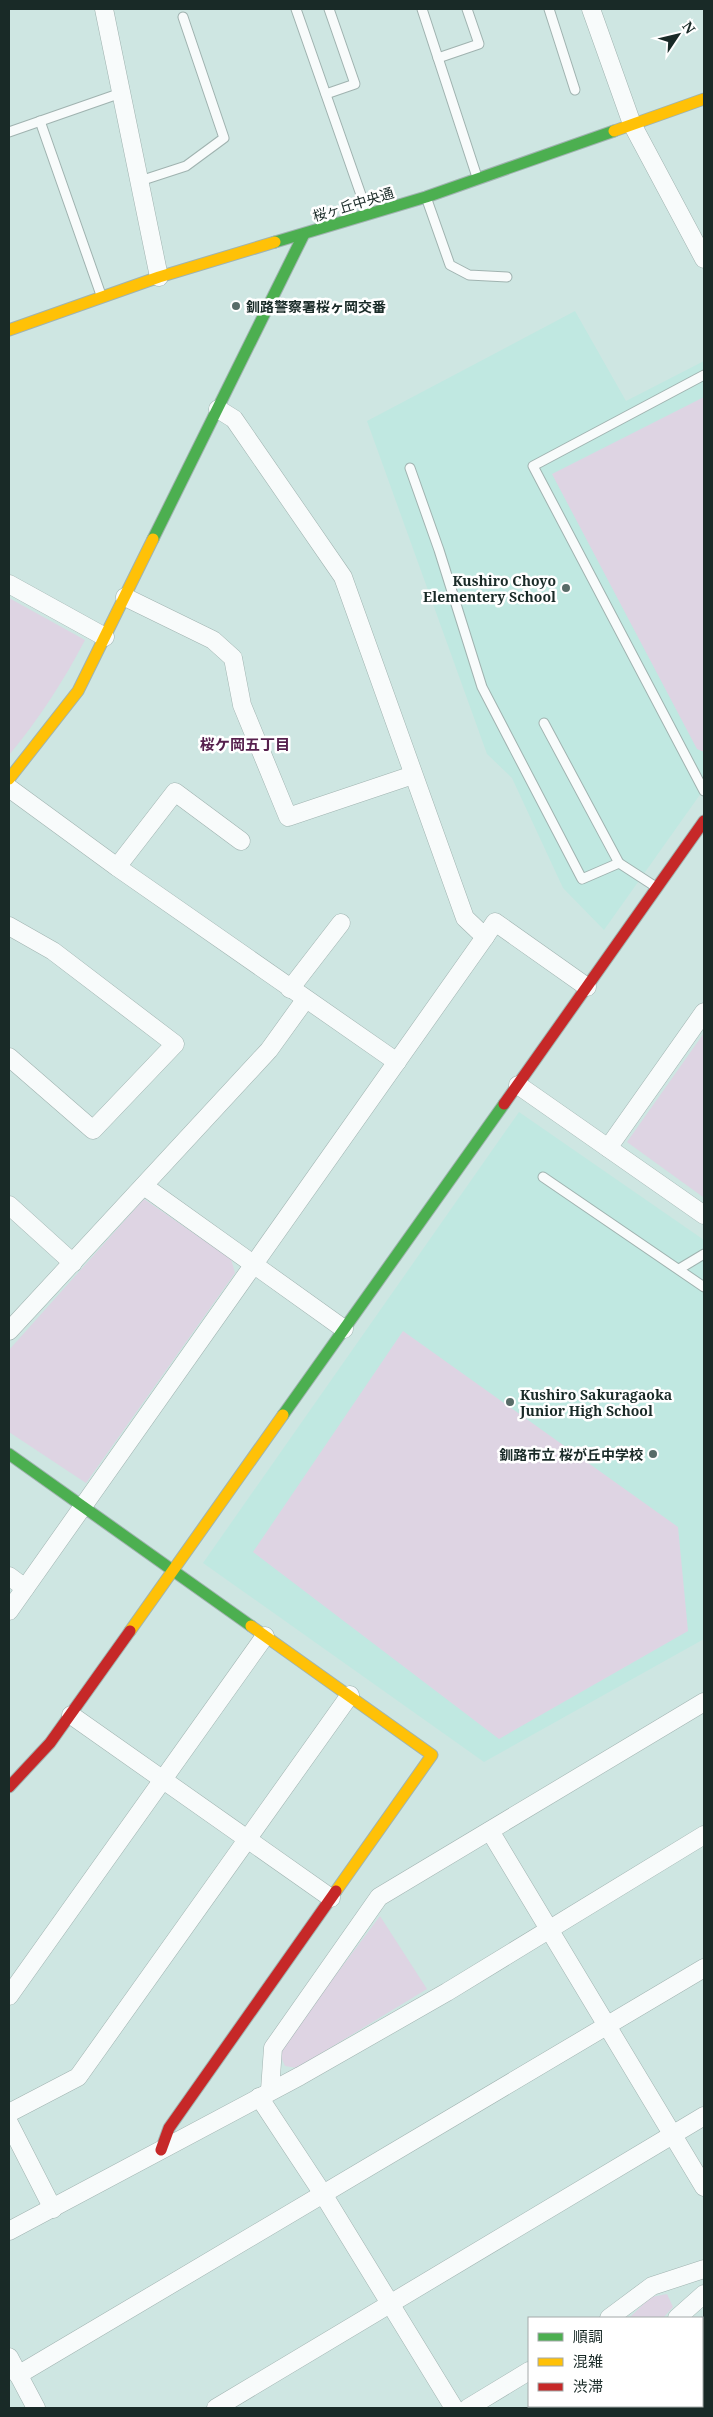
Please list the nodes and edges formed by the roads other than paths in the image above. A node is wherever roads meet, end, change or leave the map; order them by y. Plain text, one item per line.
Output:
1 (104, 9) edge
2 (296, 9) edge
3 (329, 9) edge
4 (422, 9) edge
5 (467, 9) edge
6 (548, 9) edge
7 (591, 9) edge
8 (184, 17) dead end
9 (438, 58) junction
10 (575, 90) dead end
11 (121, 93) junction
12 (326, 94) junction
13 (704, 98) edge
14 (40, 121) junction
15 (632, 124) junction
16 (9, 132) edge
17 (477, 177) junction
18 (140, 181) junction
19 (426, 197) junction
20 (368, 215) junction
21 (303, 236) junction
22 (704, 258) edge
23 (159, 277) junction
24 (507, 277) dead end
25 (102, 297) junction
26 (9, 330) edge
27 (704, 375) edge
28 (218, 408) junction
29 (410, 468) dead end
30 (9, 584) edge
31 (125, 596) junction
32 (105, 637) junction
33 (544, 723) dead end
34 (413, 776) junction
35 (9, 779) edge
36 (9, 788) edge
37 (704, 791) edge
38 (702, 830) edge
39 (241, 841) dead end
40 (620, 863) junction
41 (117, 867) junction
42 (656, 887) junction
43 (340, 923) dead end
44 (9, 926) edge
45 (485, 936) junction
46 (587, 987) junction
47 (290, 988) junction
48 (305, 1000) junction
49 (704, 1012) edge
50 (9, 1057) edge
51 (397, 1062) junction
52 (518, 1085) junction
53 (608, 1148) junction
54 (542, 1177) dead end
55 (144, 1186) junction
56 (9, 1205) edge
57 (704, 1214) edge
58 (704, 1254) edge
59 (73, 1263) junction
60 (254, 1266) junction
61 (679, 1269) junction
62 (704, 1287) edge
63 (344, 1329) junction
64 (9, 1331) edge
65 (9, 1454) edge
66 (82, 1506) junction
67 (173, 1570) junction
68 (9, 1576) edge
69 (26, 1588) junction
70 (9, 1611) edge
71 (265, 1636) junction
72 (350, 1695) junction
73 (704, 1702) edge
74 (71, 1714) junction
75 (164, 1779) junction
76 (9, 1787) edge
77 (490, 1831) junction
78 (704, 1835) edge
79 (247, 1840) junction
80 (331, 1898) junction
81 (550, 1929) junction
82 (704, 1968) edge
83 (9, 1996) edge
84 (608, 2026) junction
85 (264, 2094) junction
86 (9, 2114) edge
87 (704, 2116) edge
88 (9, 2123) edge
89 (674, 2134) junction
90 (161, 2150) junction
91 (704, 2187) edge
92 (323, 2194) junction
93 (53, 2209) junction
94 (9, 2232) edge
95 (704, 2268) edge
96 (704, 2294) edge
97 (388, 2303) junction
98 (610, 2317) edge
99 (678, 2317) edge
100 (9, 2357) edge
101 (528, 2372) edge
102 (18, 2375) junction
103 (36, 2408) edge
104 (216, 2408) edge
105 (454, 2408) edge
106 (468, 2408) edge

1 - 11 street
2 - 12 lane
3 - 12 lane
4 - 9 lane
5 - 9 lane
6 - 10 lane
7 - 15 street
8 - 18 lane
9 - 17 lane
11 - 14 lane
11 - 18 street
12 - 20 lane
13 - 15 street, 桜ヶ丘中央通
14 - 16 lane
14 - 25 lane
15 - 17 street, 桜ヶ丘中央通
15 - 22 street
17 - 19 street, 桜ヶ丘中央通
18 - 23 street
19 - 20 street, 桜ヶ丘中央通
19 - 24 lane
20 - 21 street, 桜ヶ丘中央通
21 - 23 street, 桜ヶ丘中央通
21 - 28 street
23 - 25 street, 桜ヶ丘中央通
25 - 26 street, 桜ヶ丘中央通
27 - 37 lane
28 - 31 street
28 - 34 street
29 - 40 lane
30 - 32 street
31 - 32 street
31 - 34 street
32 - 35 street
33 - 40 lane
34 - 45 street
36 - 41 street
38 - 42 street
39 - 41 street
40 - 42 lane
41 - 47 street
42 - 46 street
43 - 47 street
44 - 50 street
45 - 46 street
45 - 51 street
46 - 52 street
47 - 48 street
48 - 51 street
48 - 55 street
49 - 53 street
51 - 60 street
52 - 53 street
52 - 63 street
53 - 57 street
54 - 61 lane
55 - 59 street
55 - 60 street
56 - 59 street
58 - 61 lane
59 - 64 street
60 - 63 street
60 - 66 street
61 - 62 lane
63 - 67 street
65 - 66 street
66 - 67 street
66 - 69 street
67 - 71 street
67 - 74 street
68 - 69 street
69 - 70 street
71 - 72 street
71 - 75 street
72 - 79 street
72 - 80 street
73 - 77 street
74 - 75 street
74 - 76 street
75 - 79 street
75 - 83 street
77 - 81 street
77 - 85 street
78 - 81 street
79 - 80 street
79 - 86 street
80 - 90 street
81 - 84 street
81 - 85 street
82 - 84 street
84 - 89 street
84 - 92 street
85 - 90 street
85 - 92 street
87 - 89 street
88 - 93 street
89 - 91 street
89 - 97 street
90 - 93 street
92 - 97 street
92 - 102 street
93 - 94 street
95 - 98 street
96 - 99 street
97 - 104 street
97 - 105 street
100 - 102 street
101 - 106 street
102 - 103 street

